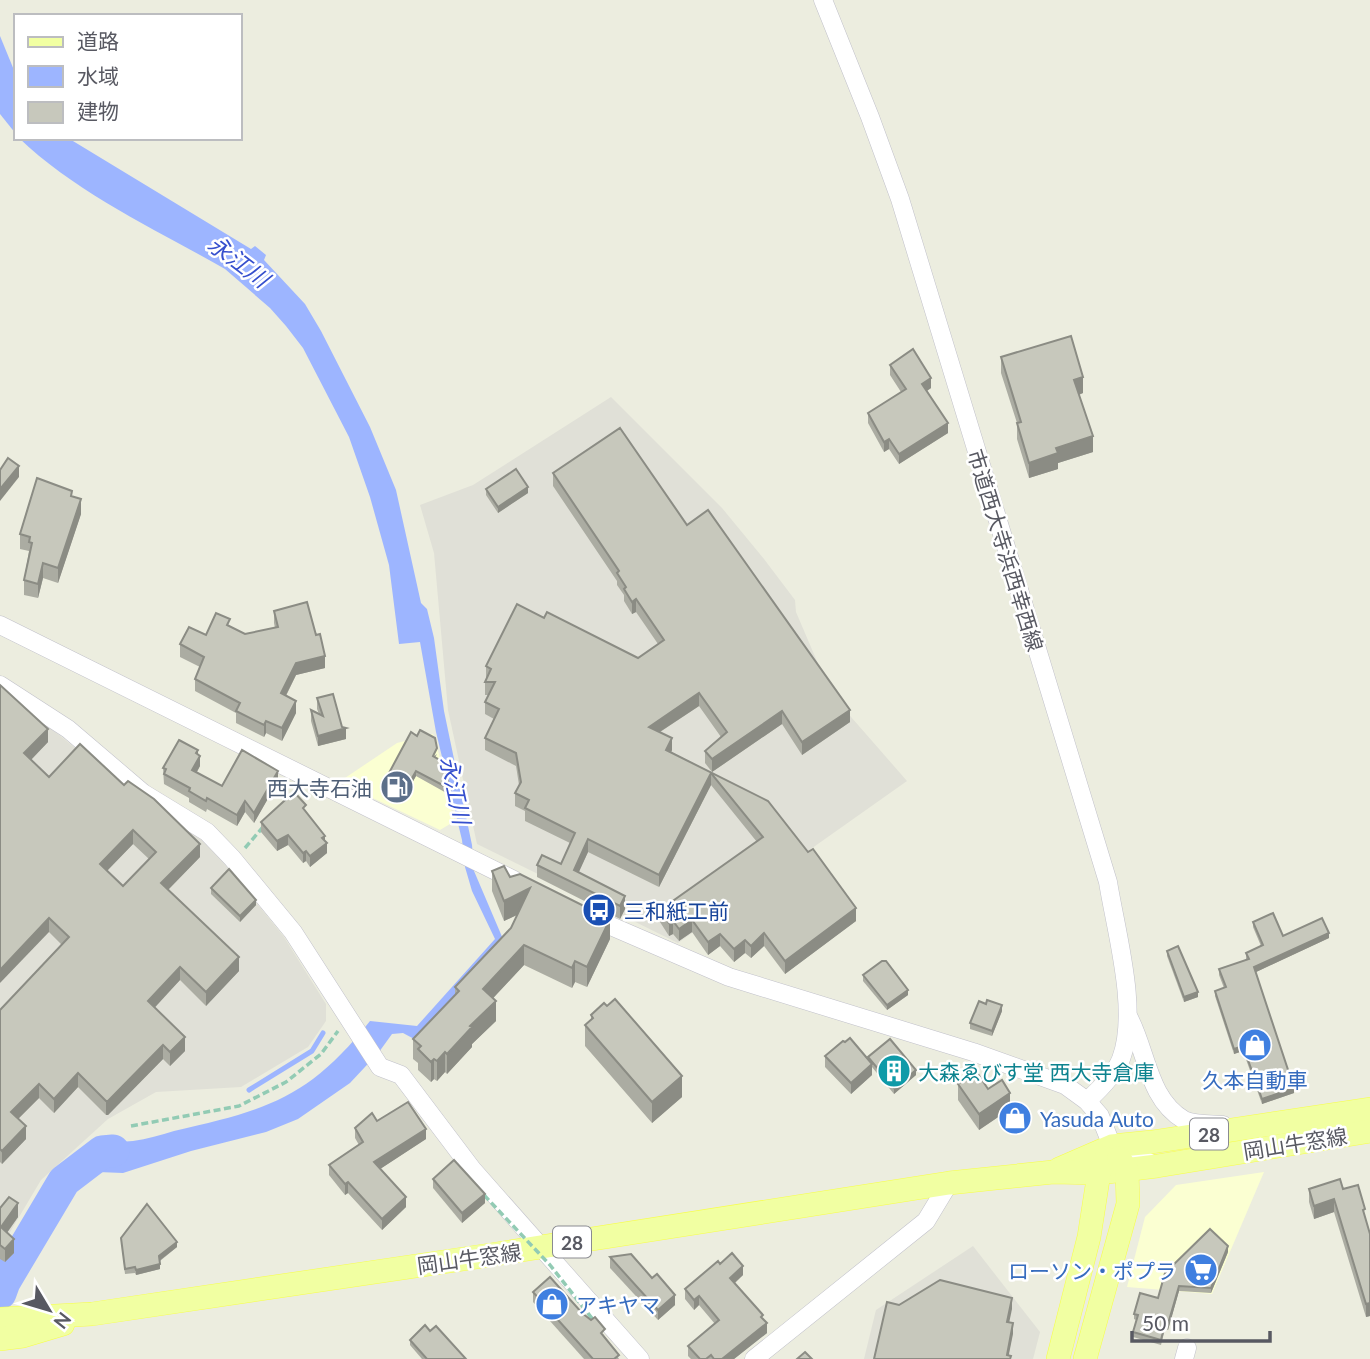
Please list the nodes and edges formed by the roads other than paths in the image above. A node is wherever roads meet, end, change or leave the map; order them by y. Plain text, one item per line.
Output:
1 (823, 0) edge
2 (0, 625) edge
3 (0, 685) edge
4 (532, 889) edge
5 (578, 911) edge
6 (1128, 1015) junction
7 (1087, 1101) junction
8 (1370, 1109) edge
9 (1255, 1127) junction
10 (1370, 1131) edge
11 (1112, 1146) junction
12 (1157, 1166) junction
13 (1127, 1170) junction
14 (1053, 1172) junction
15 (1099, 1172) junction
16 (949, 1183) junction
17 (541, 1247) junction
18 (92, 1314) junction
19 (0, 1319) edge
20 (0, 1339) edge
21 (640, 1359) edge
22 (754, 1359) edge
23 (1058, 1359) edge
24 (1086, 1359) edge

1 - 6 street, 市道西大寺浜西幸西線
2 - 4 street
3 - 17 street
5 - 7 street
6 - 7 street, 市道西大寺浜西幸西線
6 - 9 street
7 - 11 street
8 - 9 main road, 岡山牛窓線 / 28
9 - 11 main road, 岡山牛窓線 / 28
10 - 12 main road, 岡山牛窓線 / 28
11 - 12 street
11 - 13 main road
11 - 14 main road, 岡山牛窓線 / 28
11 - 15 main road
12 - 13 main road, 岡山牛窓線 / 28
13 - 15 main road, 岡山牛窓線 / 28
13 - 24 main road
14 - 15 main road, 岡山牛窓線 / 28
14 - 16 main road, 岡山牛窓線 / 28
15 - 23 main road
16 - 17 main road, 岡山牛窓線 / 28
16 - 22 street
17 - 18 main road, 岡山牛窓線 / 28
17 - 21 street
18 - 19 main road, 岡山牛窓線 / 28
18 - 20 main road, 岡山牛窓線 / 28

